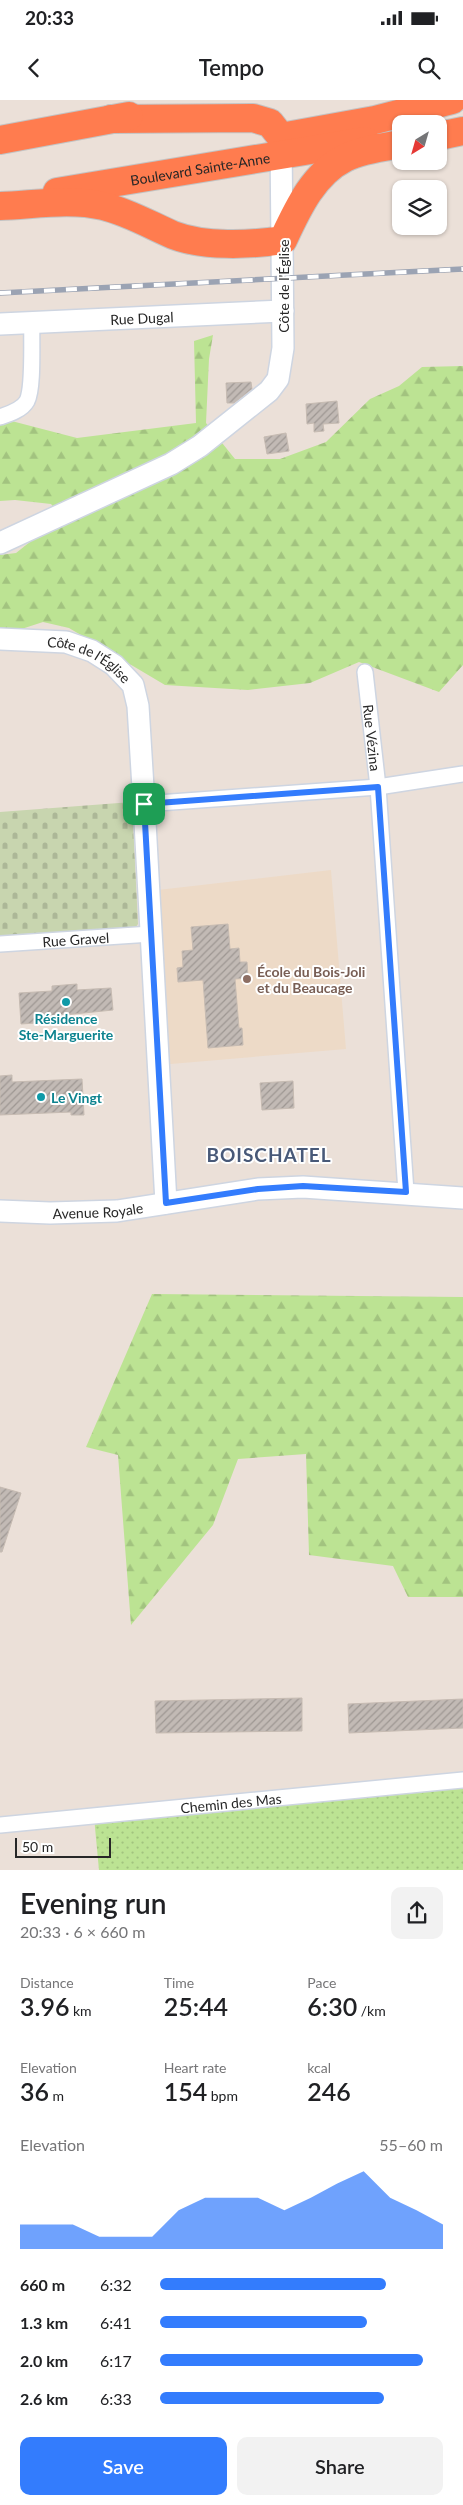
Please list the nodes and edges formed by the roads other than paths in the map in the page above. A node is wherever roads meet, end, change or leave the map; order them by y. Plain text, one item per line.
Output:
1 (222, 100) edge
2 (452, 100) edge
3 (111, 119) junction
4 (463, 130) edge
5 (448, 132) edge
6 (392, 138) edge
7 (0, 140) edge
8 (281, 146) junction
9 (392, 146) edge
10 (0, 201) edge
11 (0, 206) edge
12 (283, 240) junction
13 (284, 311) junction
14 (32, 322) junction
15 (0, 324) edge
16 (0, 417) edge
17 (0, 543) edge
18 (0, 639) edge
19 (365, 672) dead end
20 (463, 774) edge
21 (378, 787) junction
22 (144, 804) junction
23 (151, 934) junction
24 (0, 944) edge
25 (406, 1192) junction
26 (463, 1198) edge
27 (166, 1203) junction
28 (0, 1211) edge
29 (463, 1780) edge
30 (0, 1825) edge

1 - 3 highway
2 - 8 highway
3 - 7 highway
3 - 8 highway
4 - 5 highway
6 - 8 highway, Boulevard Sainte-Anne
8 - 10 highway, Boulevard Sainte-Anne
8 - 12 street, Côte de l'Église
9 - 12 highway
11 - 12 highway
12 - 13 street, Côte de l'Église
13 - 14 street, Rue Dugal
13 - 17 street, Côte de l'Église
14 - 15 street, Rue Dugal
14 - 16 street
18 - 22 street, Côte de l'Église
19 - 21 street, Rue Vézina
20 - 21 street
21 - 22 street
21 - 25 street, Rue Vézina
22 - 23 street, Côte de l'Église
23 - 24 street, Rue Gravel
23 - 27 street, Côte de l'Église
25 - 26 street, Avenue Royale
25 - 27 street, Avenue Royale
27 - 28 street, Avenue Royale
29 - 30 street, Chemin des Mas

